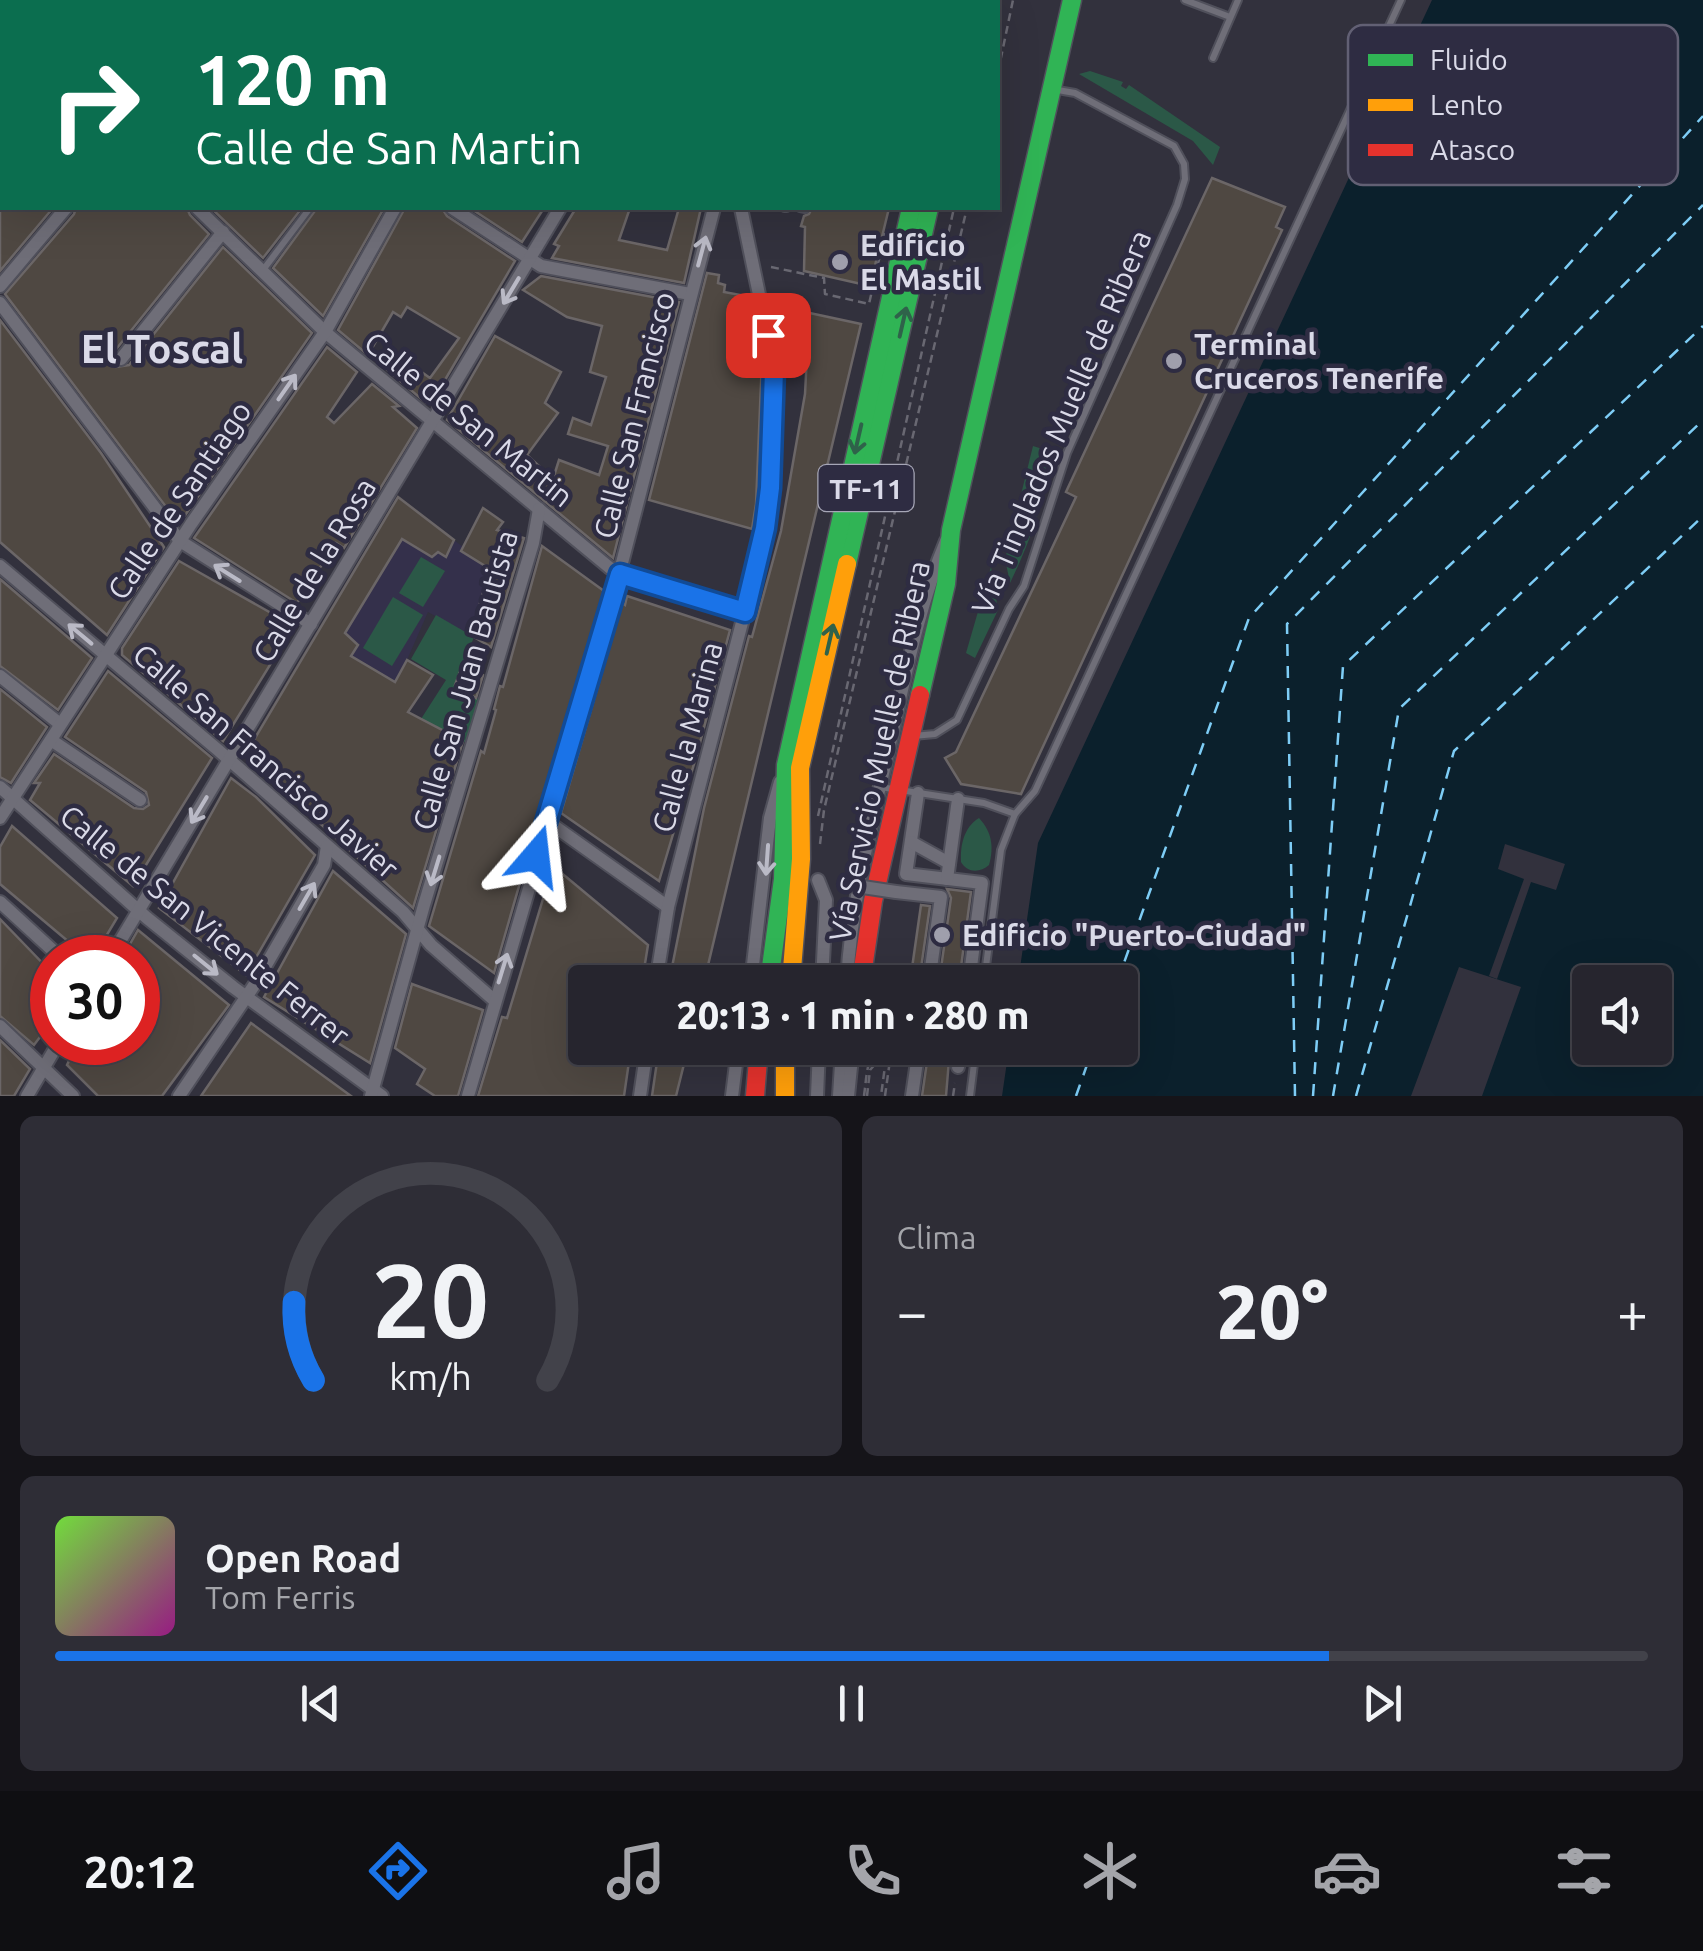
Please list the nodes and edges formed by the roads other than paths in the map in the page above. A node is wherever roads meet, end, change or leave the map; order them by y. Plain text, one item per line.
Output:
1 (1072, 0) edge
2 (1185, 0) edge
3 (1238, 0) edge
4 (1400, 0) edge
5 (1230, 17) junction
6 (1388, 25) edge
7 (1213, 58) dead end
8 (1051, 88) junction
9 (1348, 113) edge
10 (64, 210) edge
11 (199, 210) edge
12 (308, 210) edge
13 (394, 210) edge
14 (455, 210) edge
15 (559, 210) edge
16 (713, 210) edge
17 (741, 210) edge
18 (911, 210) edge
19 (929, 210) edge
20 (223, 232) junction
21 (530, 259) junction
22 (262, 271) junction
23 (0, 286) edge
24 (690, 294) junction
25 (0, 303) edge
26 (325, 332) junction
27 (121, 358) dead end
28 (432, 422) junction
29 (539, 509) junction
30 (180, 541) junction
31 (0, 566) edge
32 (620, 574) junction
33 (745, 612) junction
34 (310, 624) junction
35 (105, 655) junction
36 (0, 676) edge
37 (60, 724) junction
38 (901, 735) junction
39 (50, 740) junction
40 (229, 760) junction
41 (793, 766) junction
42 (0, 788) edge
43 (889, 788) junction
44 (918, 793) junction
45 (13, 799) junction
46 (958, 799) junction
47 (140, 800) dead end
48 (1015, 814) junction
49 (0, 818) edge
50 (547, 821) junction
51 (911, 842) junction
52 (327, 846) junction
53 (949, 864) junction
54 (948, 879) junction
55 (0, 902) edge
56 (668, 907) junction
57 (138, 910) junction
58 (418, 929) junction
59 (36, 935) edge
60 (123, 935) edge
61 (659, 965) edge
62 (754, 965) edge
63 (771, 965) edge
64 (792, 965) edge
65 (823, 965) edge
66 (849, 965) edge
67 (864, 965) edge
68 (931, 965) edge
69 (971, 965) edge
70 (986, 965) edge
71 (247, 997) junction
72 (494, 1000) junction
73 (0, 1026) edge
74 (46, 1065) edge
75 (645, 1065) edge
76 (736, 1065) edge
77 (758, 1065) edge
78 (786, 1065) edge
79 (818, 1065) edge
80 (841, 1065) edge
81 (851, 1065) edge
82 (917, 1065) edge
83 (974, 1065) edge
84 (44, 1069) junction
85 (375, 1094) edge
86 (27, 1096) edge
87 (72, 1096) edge
88 (178, 1096) edge
89 (468, 1096) edge
90 (640, 1096) edge
91 (732, 1096) edge
92 (756, 1096) edge
93 (785, 1096) edge
94 (817, 1096) edge
95 (839, 1096) edge
96 (848, 1096) edge
97 (912, 1096) edge
98 (970, 1096) edge

1 - 8 main road, Vía Servicio Muelle de Ribera
2 - 5 lane
3 - 5 lane
4 - 6 lane
5 - 7 lane
8 - 38 main road, Vía Servicio Muelle de Ribera
8 - 38 lane, Vía Tinglados Muelle de Ribera
9 - 48 lane
10 - 23 street
11 - 20 street, Calle de San Martin
12 - 22 lane
13 - 26 street, Calle de Santiago
14 - 21 street
15 - 21 street, Calle de la Rosa
24 -> 16 street, Calle San Francisco
17 - 33 street, Calle la Marina
18 -> 41 main road, TF-11
41 -> 19 main road, TF-11
20 - 22 street, Calle de San Martin
20 - 27 street
21 - 24 street
21 -> 28 street, Calle de la Rosa
22 - 26 street, Calle de San Martin
24 - 32 street, Calle San Francisco
25 - 30 street
26 - 28 street, Calle de San Martin
30 -> 26 street, Calle de Santiago
28 - 29 street, Calle de San Martin
28 - 34 street, Calle de la Rosa
29 - 32 street, Calle de San Martin
29 -> 58 street, Calle San Juan Bautista
34 -> 30 street
30 - 35 street, Calle de Santiago
35 -> 31 street, Calle San Francisco Javier
32 - 33 street, Calle de San Martin
32 - 50 street, Calle San Francisco
33 - 56 street, Calle la Marina
34 - 40 street, Calle de la Rosa
35 - 37 street, Calle de Santiago
35 - 40 street, Calle San Francisco Javier
36 - 37 street
37 - 39 street, Calle de Santiago
38 - 43 main road, Vía Servicio Muelle de Ribera
39 - 45 street, Calle de Santiago
39 - 47 street
40 - 52 street, Calle San Francisco Javier
40 -> 57 street, Calle de la Rosa
41 -> 62 street
41 - 63 main road, TF-11
41 - 64 main road, TF-11
42 - 45 street, Calle de San Vicente Ferrer
43 - 44 lane
43 - 66 street, Vía Servicio Muelle de Ribera
43 - 67 main road, Vía Servicio Muelle de Ribera
44 - 46 lane
44 - 51 street
45 - 49 street, Calle de Santiago
45 - 57 street, Calle de San Vicente Ferrer
46 - 48 lane
46 - 53 street
48 - 70 lane
50 - 56 street
72 -> 50 street, Calle San Francisco
51 - 53 street
51 - 54 street
52 - 58 street, Calle San Francisco Javier
71 -> 52 street
53 - 54 street
54 - 69 street
55 - 59 street
56 - 61 street, Calle la Marina
57 - 60 street, Calle de la Rosa
57 -> 71 street, Calle de San Vicente Ferrer
58 - 72 street, Calle San Francisco Javier
58 - 85 street, Calle San Juan Bautista
65 - 68 street, bridge
71 - 85 street, Calle de San Vicente Ferrer
71 - 88 street
72 - 89 street, Calle San Francisco
73 - 84 street
74 - 84 street
75 - 90 street
76 - 91 street
77 - 92 main road
78 - 93 main road
79 - 94 street
80 - 95 street
81 - 96 street
82 - 97 street
83 - 98 lane
84 - 86 street
84 - 87 street

